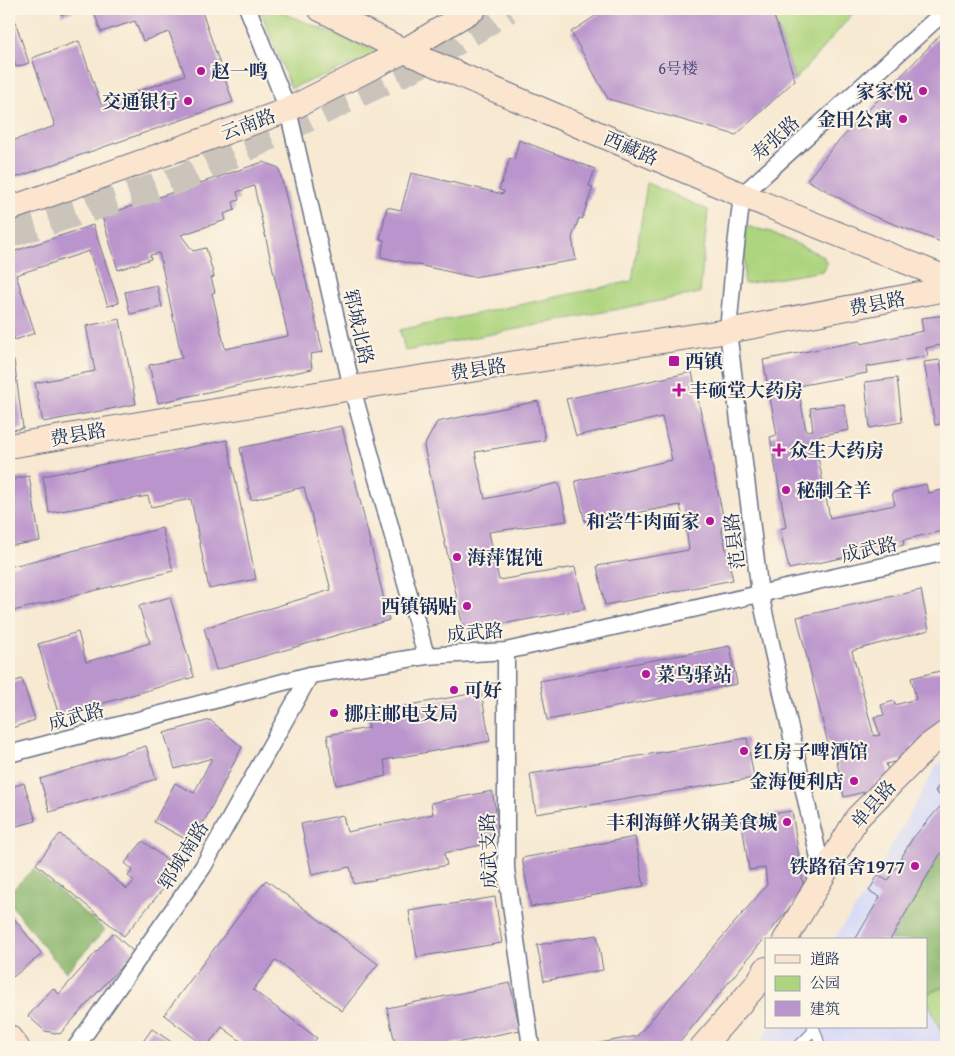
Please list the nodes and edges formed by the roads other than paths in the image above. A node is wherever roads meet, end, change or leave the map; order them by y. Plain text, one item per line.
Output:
1 (248, 9) edge
2 (320, 9) edge
3 (474, 9) edge
4 (946, 10) edge
5 (404, 51) junction
6 (288, 110) junction
7 (742, 195) junction
8 (9, 209) edge
9 (946, 278) edge
10 (946, 290) edge
11 (728, 331) junction
12 (352, 388) junction
13 (9, 446) edge
14 (946, 552) edge
15 (760, 594) junction
16 (506, 651) junction
17 (426, 656) junction
18 (310, 675) junction
19 (946, 733) edge
20 (9, 754) edge
21 (823, 876) junction
22 (786, 938) edge
23 (763, 981) edge
24 (814, 1028) edge
25 (9, 1037) edge
26 (17, 1047) edge
27 (76, 1047) edge
28 (531, 1047) edge
29 (702, 1047) edge
30 (797, 1047) edge
31 (821, 1047) edge

1 - 6 street, 郓城北路
2 - 5 street, 西藏路
3 - 5 street, 云南路
4 - 7 street, 寿张路
5 - 6 street, 云南路
5 - 7 street, 西藏路
6 - 8 street, 云南路
6 - 12 street, 郓城北路
7 - 9 street, 西藏路
7 - 11 street, 范县路
10 - 11 street, 费县路
11 - 12 street, 费县路
11 - 15 street, 范县路
12 - 13 street, 费县路
12 - 17 street, 郓城北路
14 - 15 street, 成武路
15 - 16 street, 成武路
15 - 21 street, 范县路
16 - 17 street, 成武路
16 - 28 street, 成武支路
17 - 18 street, 成武路
18 - 20 street, 成武路
18 - 27 street, 郓城南路
19 - 21 street, 单县路
21 - 22 street, 单县路
23 - 29 street
24 - 30 lane
24 - 31 lane
25 - 26 street

